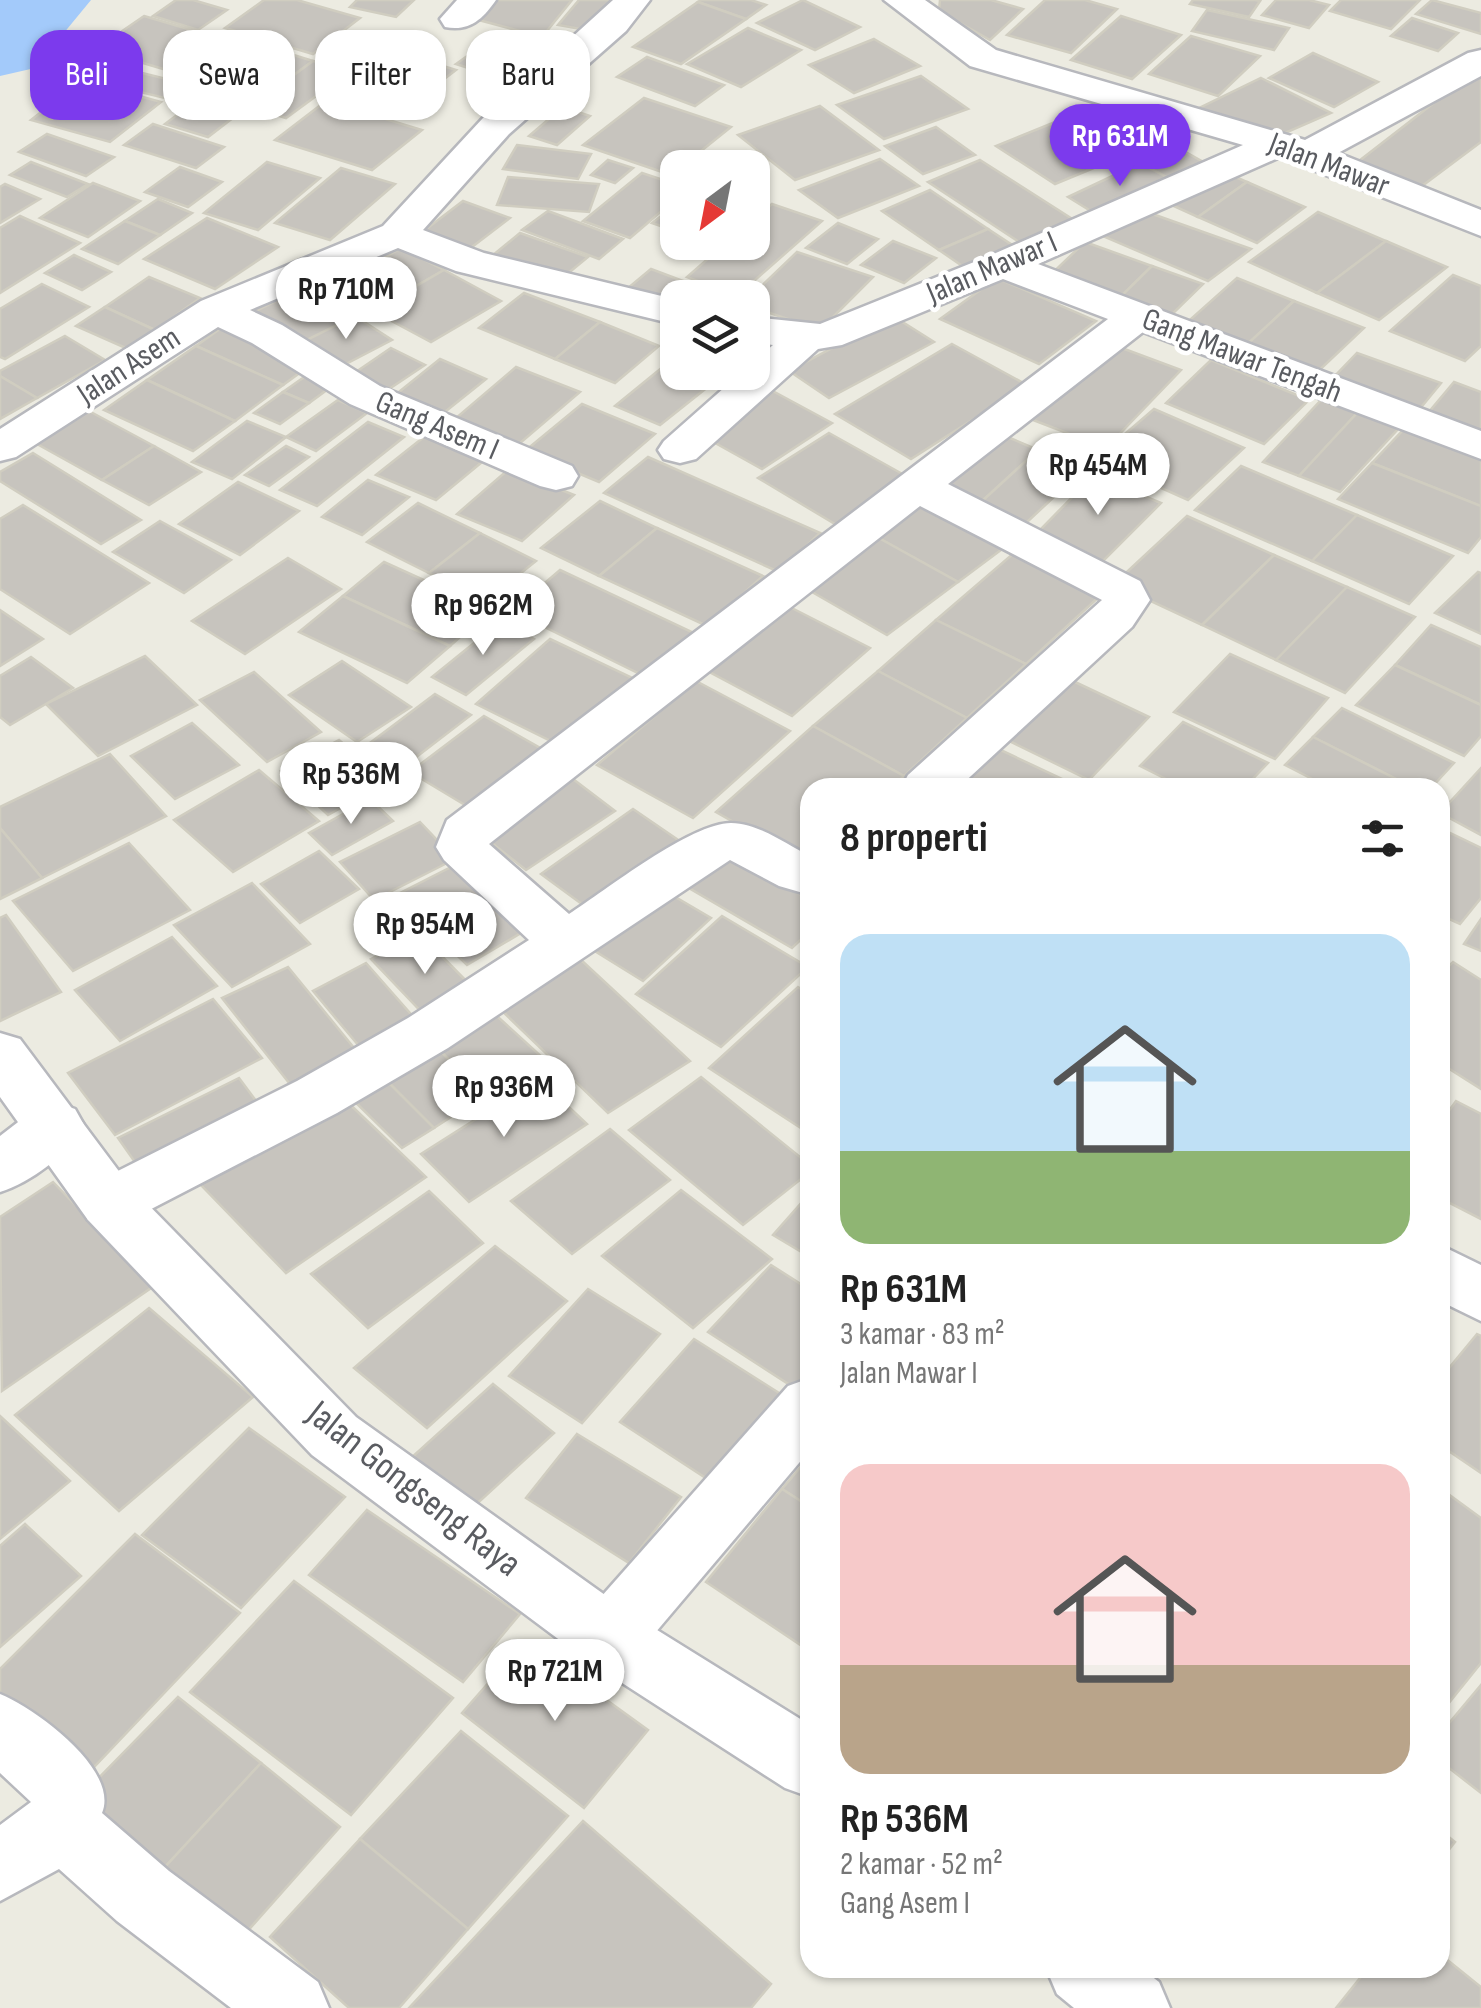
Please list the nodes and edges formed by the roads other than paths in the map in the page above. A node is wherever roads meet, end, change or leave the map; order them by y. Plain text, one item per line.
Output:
1 (632, 0) edge
2 (902, 0) edge
3 (1481, 61) edge
4 (1292, 150) junction
5 (1481, 224) edge
6 (397, 234) junction
7 (1003, 266) junction
8 (660, 309) edge
9 (216, 310) junction
10 (1138, 316) junction
11 (770, 332) edge
12 (806, 338) junction
13 (1481, 446) edge
14 (0, 448) edge
15 (680, 450) dead end
16 (556, 476) dead end
17 (919, 488) junction
18 (937, 778) edge
19 (800, 874) edge
20 (568, 944) junction
21 (0, 1054) edge
22 (54, 1126) junction
23 (0, 1170) edge
24 (109, 1203) junction
25 (1450, 1276) edge
26 (1481, 1296) edge
27 (800, 1417) edge
28 (609, 1637) junction
29 (0, 1728) edge
30 (800, 1758) edge
31 (62, 1824) junction
32 (0, 1866) edge
33 (1095, 1978) edge
34 (292, 2008) edge
35 (1132, 2008) edge

1 - 6 street, Jalan Asem
2 - 4 street, Jalan Mawar
3 - 4 street, Jalan Mawar I
4 - 5 street, Jalan Mawar
4 - 7 street, Jalan Mawar I
6 - 8 street
6 - 9 street, Jalan Asem
7 - 10 street, Gang Mawar Tengah
7 - 12 street, Jalan Mawar I
9 - 14 street, Jalan Asem
9 - 16 street, Gang Asem I
10 - 13 street, Gang Mawar Tengah
10 - 17 street
11 - 12 street, Jalan Mawar I
12 - 15 street
17 - 18 street
17 - 20 street
19 - 20 street
20 - 24 street
21 - 22 street, Jalan Gongseng Raya
22 - 23 street
22 - 24 street, Jalan Gongseng Raya
24 - 28 street, Jalan Gongseng Raya
25 - 26 street
27 - 28 street
28 - 30 street, Jalan Gongseng Raya
29 - 31 street
31 - 32 street
31 - 34 street
33 - 35 street

